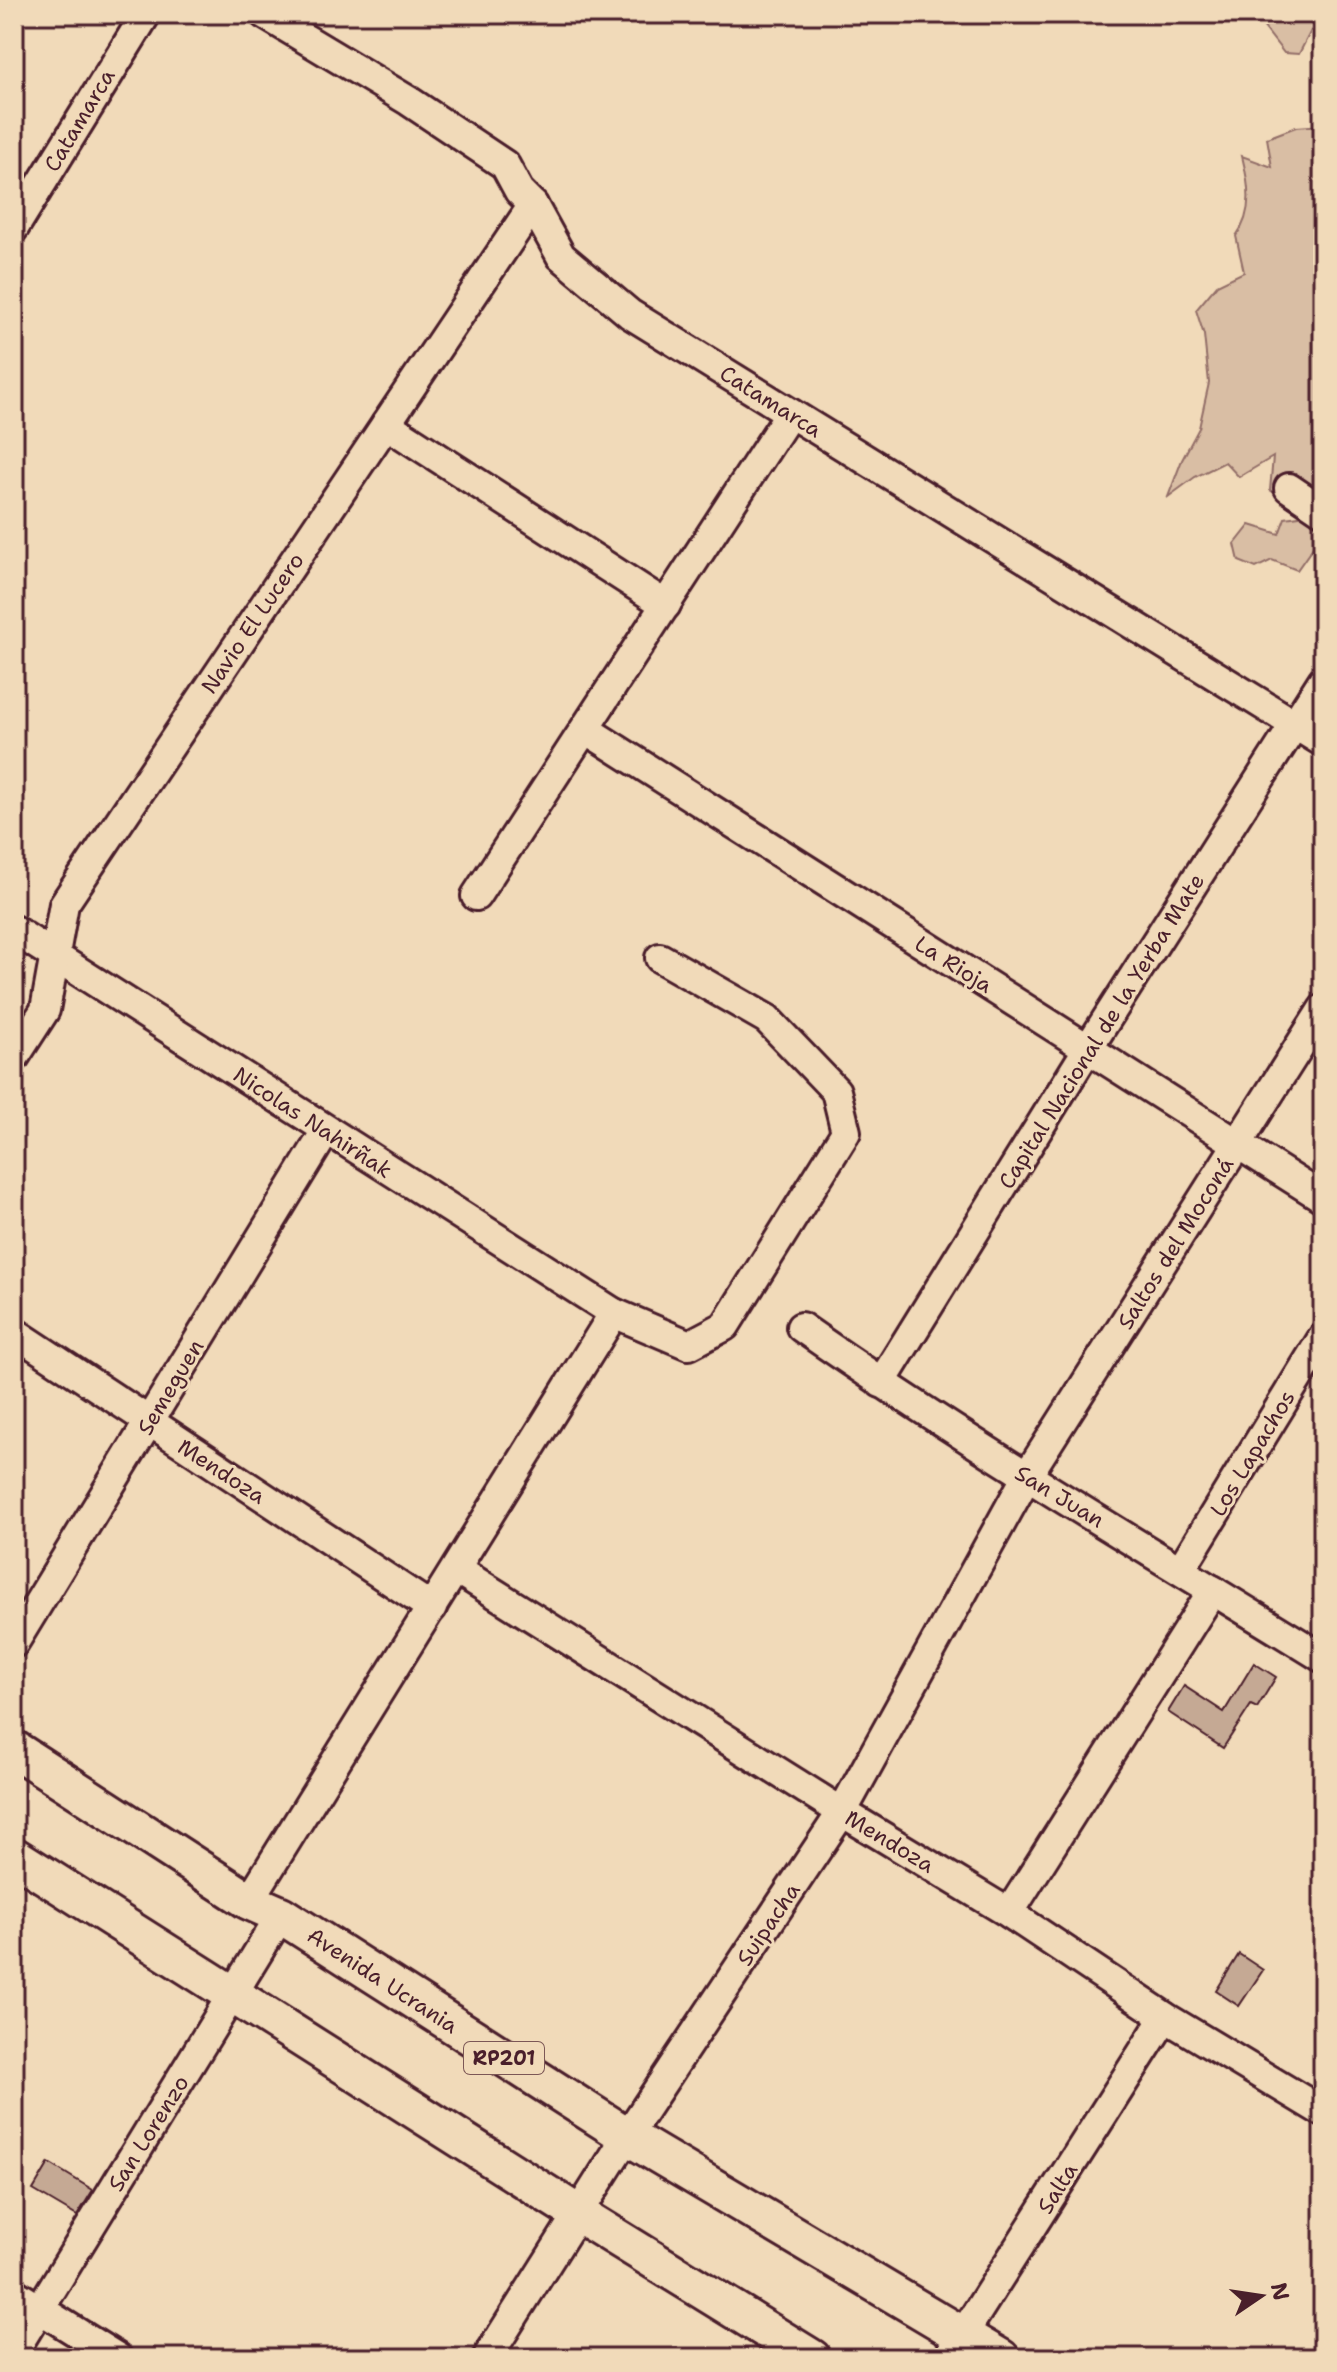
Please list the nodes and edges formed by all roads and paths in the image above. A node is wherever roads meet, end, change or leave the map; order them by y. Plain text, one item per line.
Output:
1 (146, 14) edge
2 (264, 14) edge
3 (533, 205) junction
4 (14, 228) edge
5 (790, 413) junction
6 (386, 424) junction
7 (1289, 488) dead end
8 (1323, 511) edge
9 (666, 605) junction
10 (1323, 680) edge
11 (1295, 725) junction
12 (585, 729) junction
13 (1323, 742) edge
14 (476, 896) dead end
15 (14, 930) edge
16 (54, 956) junction
17 (660, 958) dead end
18 (1323, 1009) edge
19 (1087, 1050) junction
20 (14, 1058) edge
21 (326, 1131) junction
22 (1236, 1146) junction
23 (1323, 1198) edge
24 (614, 1313) junction
25 (801, 1327) dead end
26 (14, 1332) edge
27 (1323, 1337) edge
28 (881, 1383) junction
29 (148, 1422) junction
30 (1027, 1476) junction
31 (456, 1569) junction
32 (1181, 1569) junction
33 (1213, 1590) junction
34 (432, 1608) junction
35 (14, 1643) edge
36 (1323, 1658) edge
37 (14, 1749) edge
38 (842, 1812) junction
39 (14, 1856) edge
40 (265, 1908) junction
41 (1009, 1913) junction
42 (232, 1995) junction
43 (1165, 2017) junction
44 (1323, 2112) edge
45 (627, 2136) junction
46 (577, 2213) junction
47 (14, 2293) edge
48 (40, 2309) junction
49 (956, 2347) edge
50 (14, 2351) edge
51 (118, 2358) edge
52 (487, 2358) edge
53 (812, 2358) edge
54 (1001, 2358) edge

1 - 4 street, Catamarca
2 - 3 street, Catamarca
3 - 5 street, Catamarca
3 - 6 street, Navio El Lucero
5 - 9 street
5 - 11 street, Catamarca
6 - 9 street
6 - 16 street, Navio El Lucero
7 - 8 street
9 - 12 street
10 - 11 street, Capital Nacional de la Yerba Mate
11 - 13 street, Catamarca
11 - 19 street, Capital Nacional de la Yerba Mate
12 - 14 street
12 - 19 street, La Rioja
15 - 16 street, Nicolas Nahirñak
16 - 20 street, Navio El Lucero
16 - 21 street, Nicolas Nahirñak
17 - 24 street, Nicolas Nahirñak
18 - 22 street, Saltos del Moconá
19 - 22 street, La Rioja
19 - 28 street, Capital Nacional de la Yerba Mate
21 - 24 street, Nicolas Nahirñak
21 - 29 street, Semeguen
22 - 23 street, La Rioja
22 - 30 street, Saltos del Moconá
24 - 31 street, San Lorenzo
25 - 28 street, San Juan
26 - 29 street, Mendoza
27 - 32 street, Los Lapachos
28 - 30 street, San Juan
29 - 34 street, Mendoza
29 - 35 street, Semeguen
30 - 32 street, San Juan
30 - 38 street, Suipacha
31 - 34 street, San Lorenzo
31 - 38 street, Mendoza
32 - 33 street, San Juan
33 - 36 street, San Juan
33 - 41 street
34 - 40 street, San Lorenzo
37 - 40 main road, Avenida Ucrania / RP201
38 - 41 street, Mendoza
38 - 45 street, Suipacha
39 - 42 main road
40 - 42 street, San Lorenzo
40 - 45 main road, Avenida Ucrania / RP201
41 - 43 street, Mendoza
42 - 46 main road
42 - 48 street, San Lorenzo
43 - 44 street, Mendoza
43 - 49 street, Salta
45 - 46 street, Suipacha
45 - 49 main road, Avenida Ucrania / RP201
46 - 52 street, Suipacha
46 - 53 main road
47 - 48 street
48 - 50 street, San Lorenzo
48 - 51 street
49 - 54 main road, Avenida Ucrania / RP201

